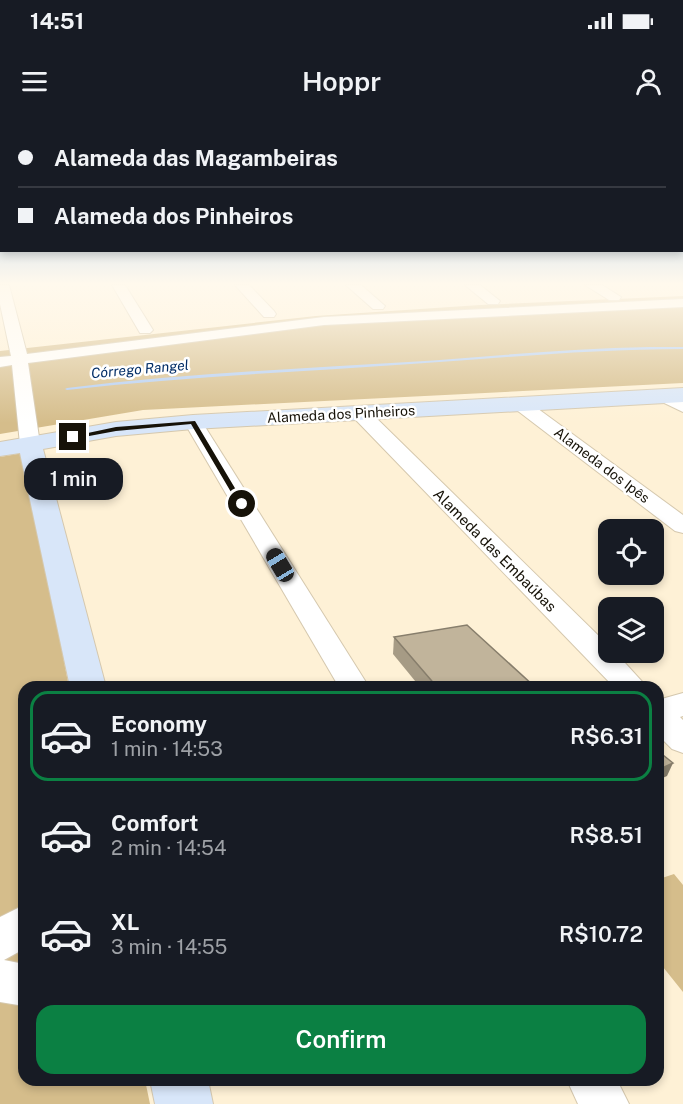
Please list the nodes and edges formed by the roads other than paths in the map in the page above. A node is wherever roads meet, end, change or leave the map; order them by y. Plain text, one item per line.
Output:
1 (14, 331) edge
2 (140, 331) edge
3 (226, 331) edge
4 (0, 347) edge
5 (19, 352) junction
6 (0, 362) edge
7 (677, 400) edge
8 (520, 404) junction
9 (359, 412) junction
10 (193, 422) junction
11 (30, 444) junction
12 (0, 449) edge
13 (683, 526) edge
14 (87, 681) edge
15 (350, 681) edge
16 (626, 681) edge
17 (683, 704) edge
18 (664, 711) edge
19 (664, 719) edge
20 (683, 740) edge
21 (18, 928) edge
22 (0, 942) edge
23 (0, 981) edge
24 (18, 984) edge
25 (180, 1086) edge
26 (594, 1086) edge
27 (184, 1104) edge
28 (605, 1104) edge

1 - 5 street
2 - 5 street
3 - 5 street
4 - 5 street
5 - 6 street
5 - 11 street
7 - 8 street, Alameda dos Pinheiros
8 - 9 street, Alameda dos Pinheiros
8 - 13 street, Alameda dos Ipês
9 - 10 street, Alameda dos Pinheiros
9 - 16 street, Alameda das Embaúbas
10 - 11 street, Alameda dos Pinheiros
10 - 15 street
11 - 12 street, Alameda dos Pinheiros
11 - 14 street
17 - 18 street
19 - 20 street
21 - 22 street
23 - 24 street
25 - 27 street
26 - 28 street

